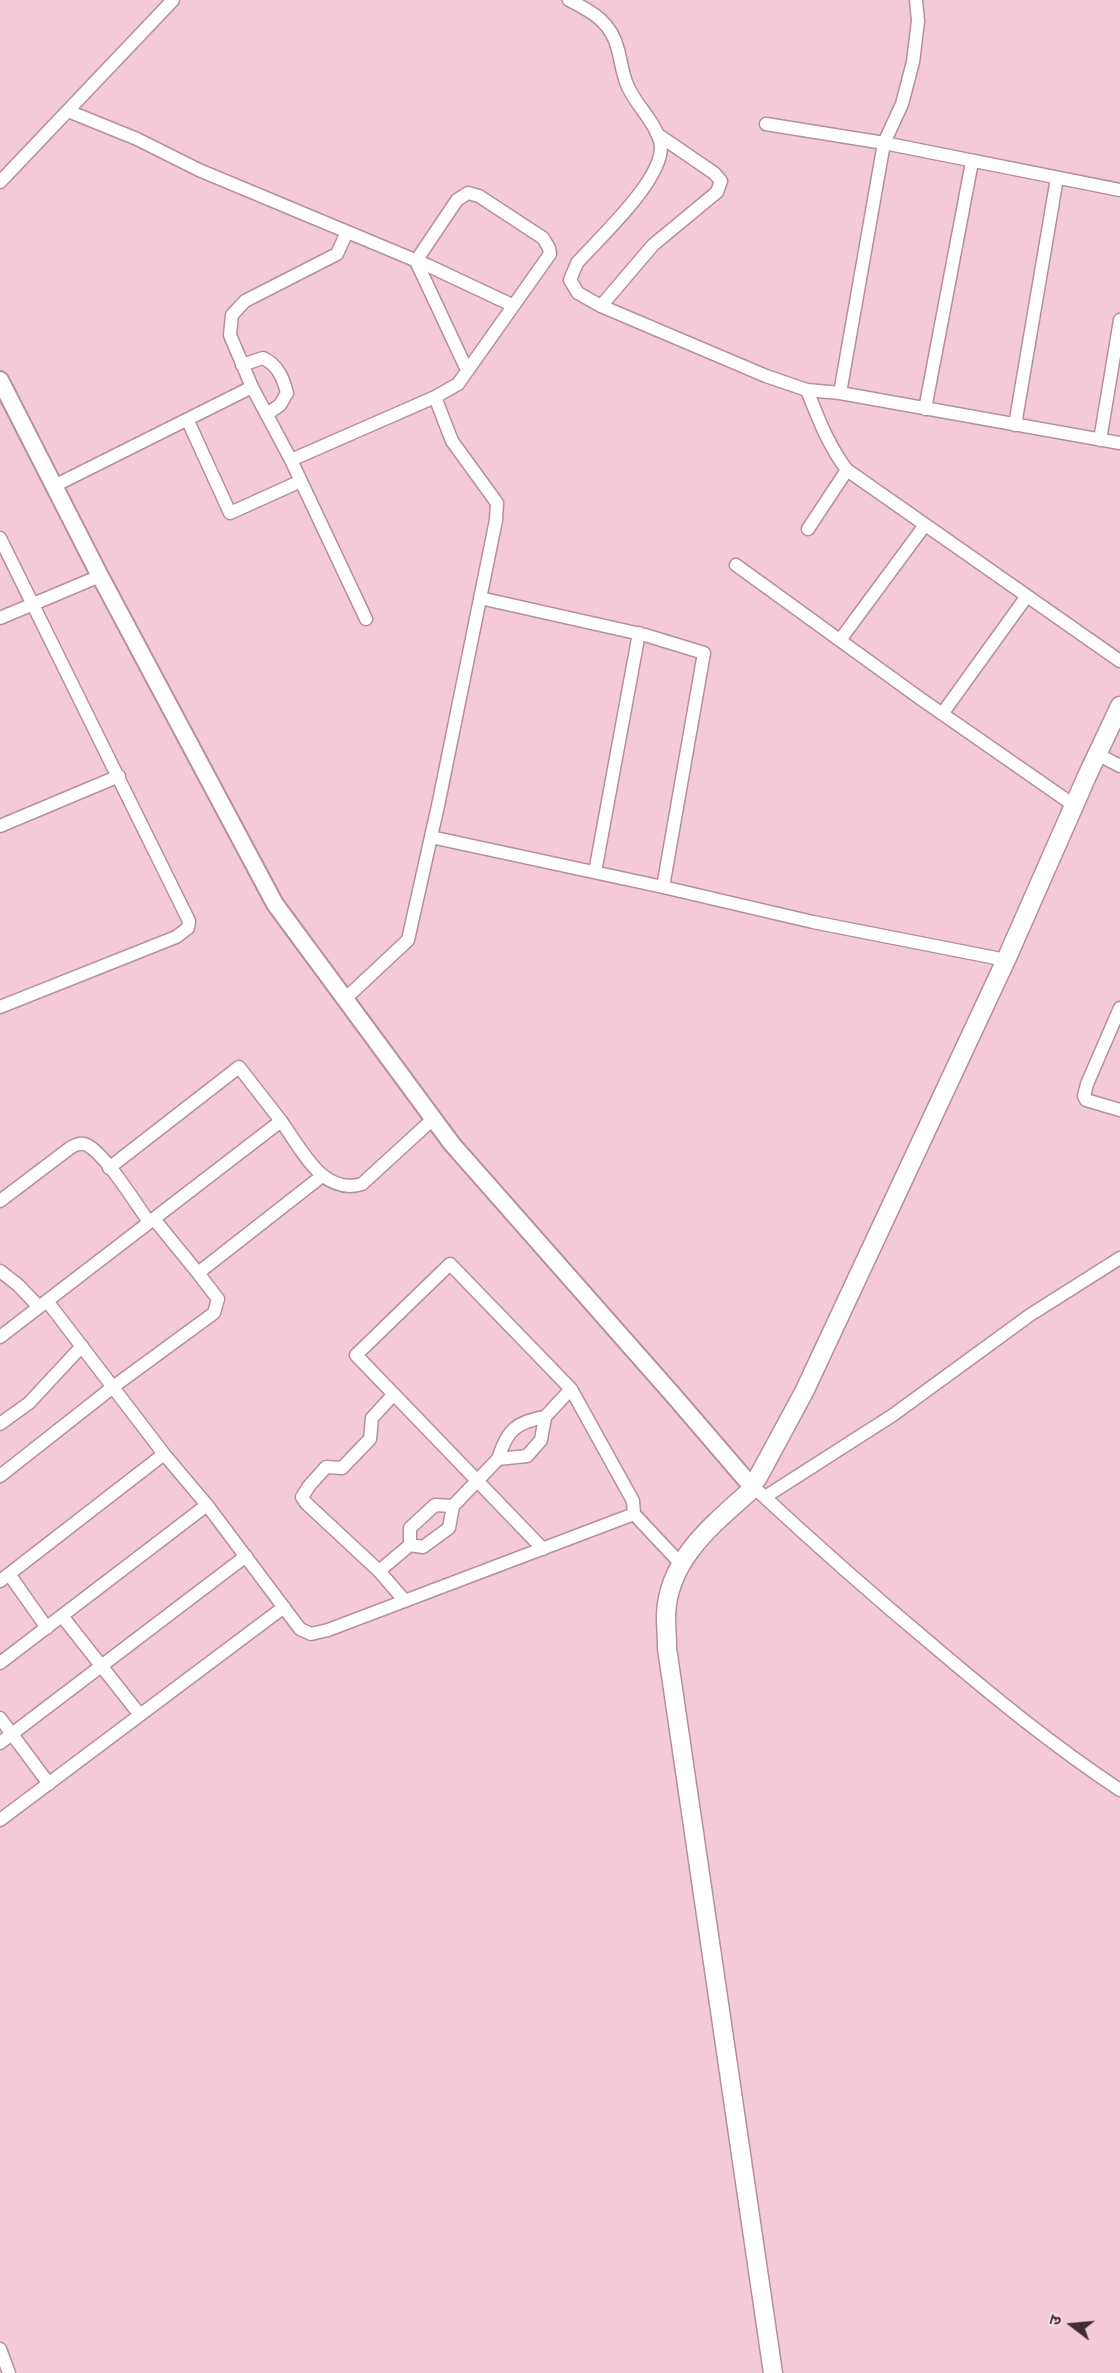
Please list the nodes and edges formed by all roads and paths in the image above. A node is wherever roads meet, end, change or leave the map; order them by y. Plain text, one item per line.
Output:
1 (173, 0) edge
2 (569, 0) edge
3 (916, 0) edge
4 (68, 111) junction
5 (766, 124) dead end
6 (657, 134) junction
7 (884, 143) junction
8 (972, 162) junction
9 (1058, 178) junction
10 (0, 182) edge
11 (1120, 190) edge
12 (347, 232) junction
13 (416, 261) junction
14 (512, 305) junction
15 (601, 306) junction
16 (1120, 320) edge
17 (242, 365) junction
18 (467, 370) junction
19 (0, 380) edge
20 (252, 387) junction
21 (807, 390) junction
22 (840, 393) junction
23 (435, 397) junction
24 (925, 409) junction
25 (267, 414) junction
26 (188, 421) junction
27 (1015, 425) junction
28 (1100, 440) junction
29 (1120, 443) edge
30 (291, 460) junction
31 (847, 470) junction
32 (301, 481) junction
33 (54, 486) junction
34 (925, 525) junction
35 (808, 529) dead end
36 (0, 538) edge
37 (736, 565) dead end
38 (100, 576) junction
39 (1027, 596) junction
40 (480, 598) junction
41 (33, 604) junction
42 (0, 618) edge
43 (366, 619) dead end
44 (639, 633) junction
45 (840, 640) junction
46 (1120, 661) edge
47 (1120, 706) edge
48 (942, 714) junction
49 (1097, 754) junction
50 (1120, 766) edge
51 (119, 776) junction
52 (1074, 806) junction
53 (0, 826) edge
54 (431, 837) junction
55 (595, 872) junction
56 (663, 887) junction
57 (1006, 960) junction
58 (345, 999) junction
59 (0, 1007) edge
60 (1120, 1008) edge
61 (1120, 1110) edge
62 (433, 1119) junction
63 (281, 1121) junction
64 (109, 1167) junction
65 (322, 1176) junction
66 (0, 1201) edge
67 (152, 1221) junction
68 (1120, 1258) edge
69 (0, 1271) edge
70 (198, 1273) junction
71 (43, 1304) junction
72 (0, 1337) edge
73 (82, 1346) junction
74 (113, 1387) junction
75 (571, 1389) junction
76 (394, 1394) junction
77 (545, 1417) junction
78 (0, 1424) edge
79 (164, 1454) junction
80 (498, 1459) junction
81 (0, 1476) edge
82 (478, 1481) junction
83 (755, 1488) junction
84 (207, 1505) junction
85 (453, 1506) junction
86 (634, 1514) junction
87 (410, 1545) junction
88 (543, 1549) junction
89 (246, 1557) junction
90 (680, 1563) junction
91 (379, 1571) junction
92 (5, 1577) edge
93 (405, 1601) junction
94 (284, 1607) junction
95 (62, 1616) junction
96 (46, 1628) junction
97 (0, 1663) edge
98 (103, 1665) junction
99 (140, 1715) junction
100 (0, 1718) edge
101 (11, 1734) junction
102 (0, 1743) edge
103 (49, 1784) junction
104 (1120, 1790) edge
105 (0, 1820) edge
106 (0, 2349) edge
107 (9, 2373) edge
108 (773, 2373) edge

1 - 4 street
2 - 6 street
3 - 7 street
4 - 10 street
4 - 12 street
5 - 7 street
6 - 15 street
6 - 15 street
7 - 8 street
7 - 22 street
8 - 9 street
8 - 24 street
9 - 11 street
9 - 27 street
12 - 13 street
12 - 17 street
13 - 14 street
13 - 14 street
13 - 18 street
14 - 18 street
15 - 21 street
16 - 28 street
17 - 20 street
17 - 25 street
18 - 23 street
19 - 33 street
20 - 25 street
20 - 26 street
21 - 22 street
21 - 31 street
22 - 24 street
23 - 30 street
23 - 40 street
24 - 27 street
25 - 30 street
26 - 32 street
26 - 33 street
27 - 28 street
28 - 29 street
30 - 32 street
31 - 34 street
31 - 35 street
32 - 43 street
33 - 38 street
34 - 39 street
34 - 45 street
36 - 41 street
37 - 45 street
38 - 41 street
38 - 58 street
39 - 46 street
39 - 48 street
40 - 44 street
40 - 54 street
41 - 42 street
41 - 51 street
44 - 55 street
44 - 56 street
45 - 48 street
47 - 49 main road
48 - 52 street
49 - 50 street
49 - 52 main road
51 - 53 street
51 - 59 street
52 - 57 main road
54 - 55 street
54 - 58 street
55 - 56 street
56 - 57 street
57 - 83 main road
58 - 62 street
60 - 61 street
62 - 65 street
62 - 83 street
63 - 64 street
63 - 65 street
63 - 67 street
64 - 66 street
64 - 67 street
65 - 70 street
67 - 70 street
67 - 71 street
68 - 83 street
69 - 71 street
70 - 74 street
71 - 72 street
71 - 73 street
73 - 74 street
73 - 78 street
74 - 79 street
74 - 81 street
75 - 76 street
75 - 77 street
75 - 86 street
76 - 82 street
76 - 91 street
77 - 80 street
77 - 80 street
79 - 84 street
79 - 92 street
80 - 82 street
82 - 85 street
82 - 88 street
83 - 90 main road
83 - 104 street
84 - 89 street
84 - 95 street
85 - 87 street
85 - 87 street
86 - 88 street
86 - 90 street
87 - 91 street
88 - 93 street
89 - 94 street
89 - 98 street
90 - 108 main road
91 - 93 street
92 - 96 street
93 - 94 street
94 - 99 street
95 - 96 street
95 - 98 street
96 - 97 street
98 - 99 street
98 - 101 street
99 - 103 street
100 - 101 street
101 - 102 street
101 - 103 street
103 - 105 street
106 - 107 street

